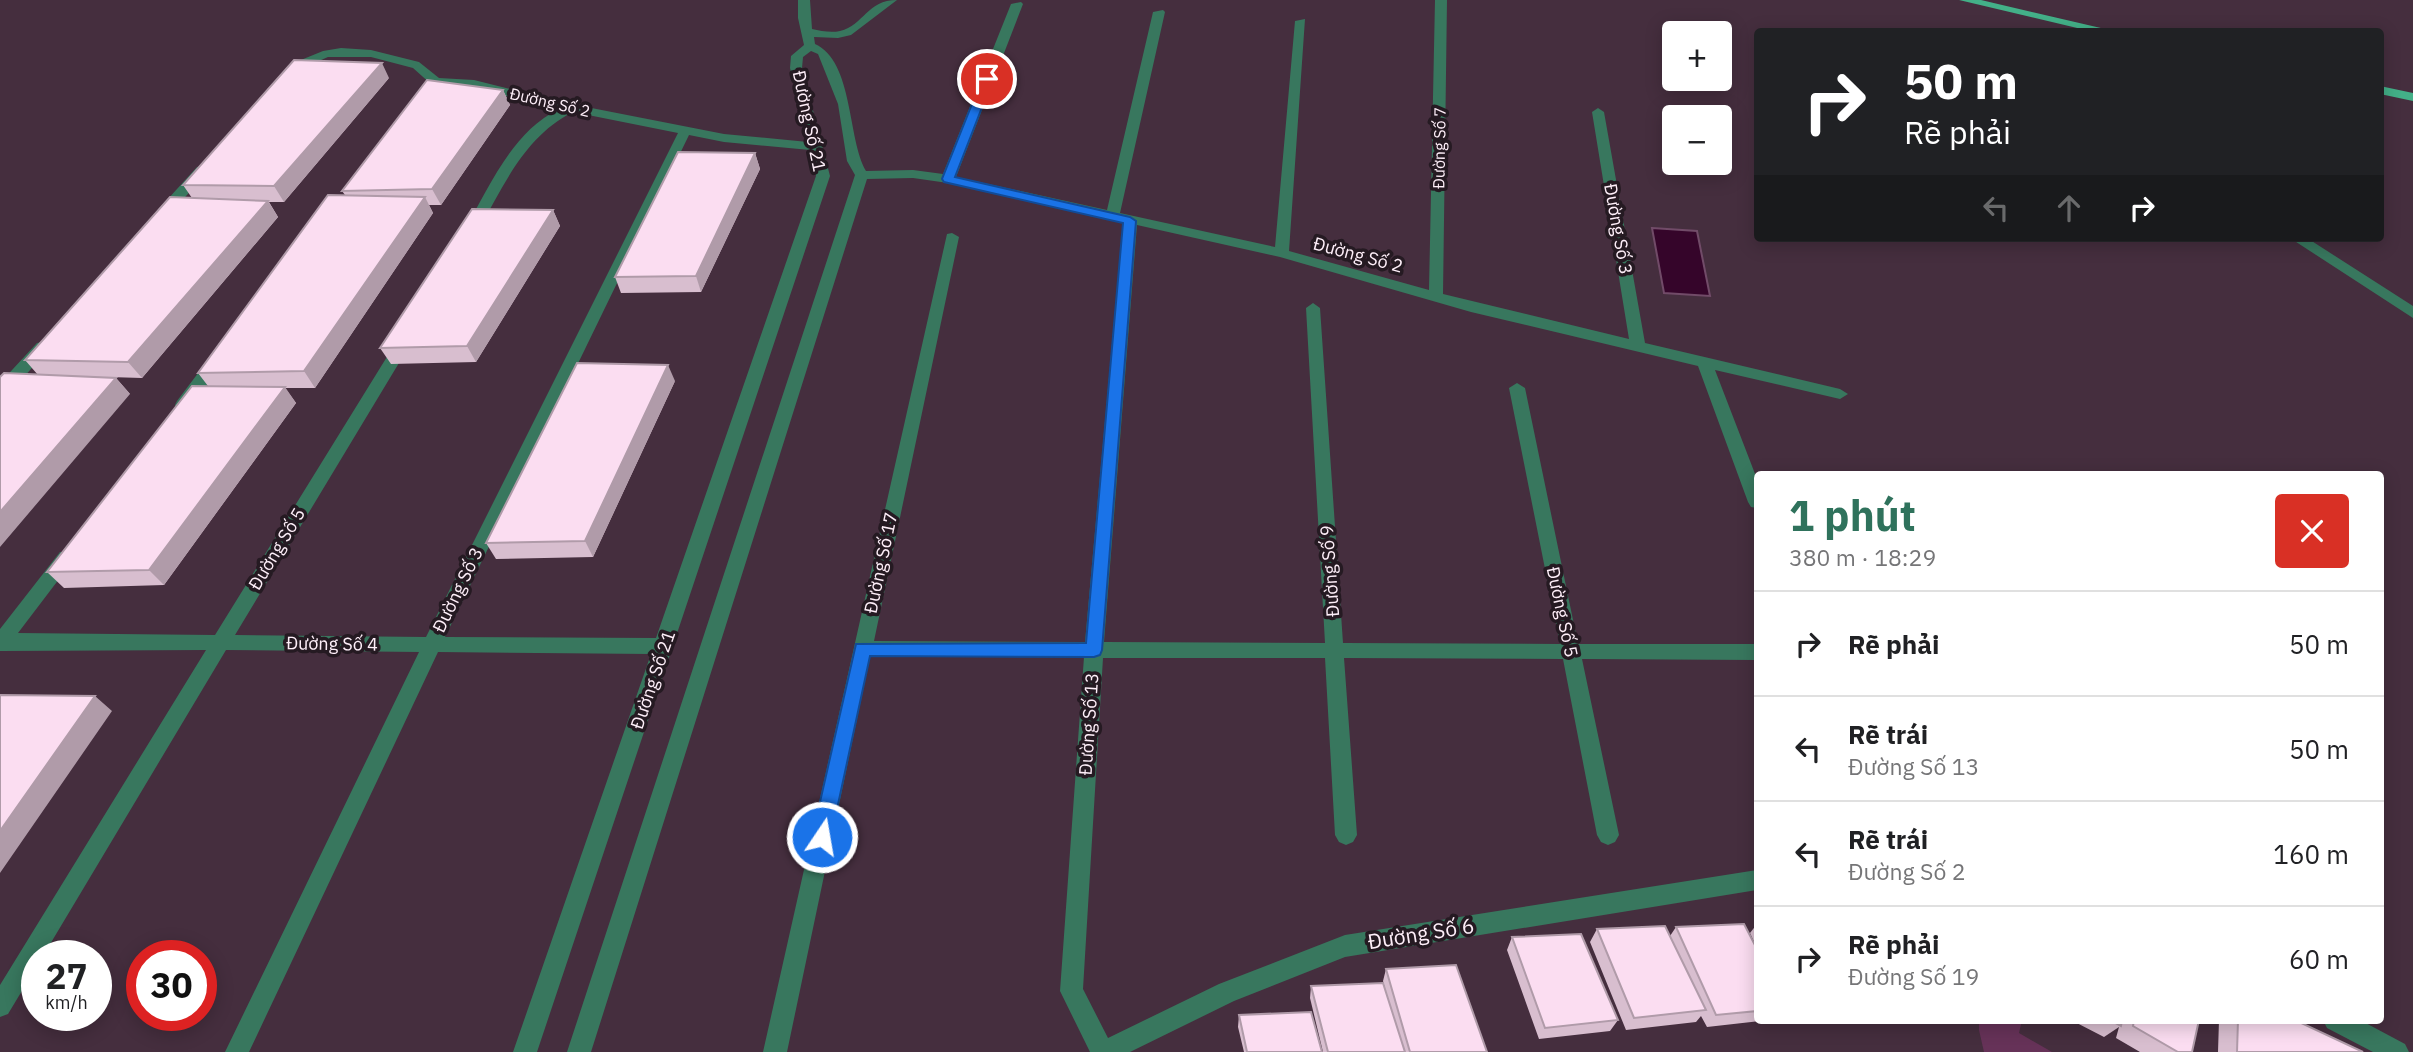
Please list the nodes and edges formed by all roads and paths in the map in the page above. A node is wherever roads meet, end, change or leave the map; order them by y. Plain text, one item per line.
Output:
1 (804, 0) edge
2 (891, 0) edge
3 (1441, 0) edge
4 (1965, 0) edge
5 (1017, 4) dead end
6 (1159, 12) dead end
7 (1301, 21) dead end
8 (2094, 28) edge
9 (808, 39) junction
10 (277, 87) edge
11 (2384, 91) edge
12 (2413, 97) edge
13 (571, 108) junction
14 (1598, 112) dead end
15 (685, 131) junction
16 (814, 146) junction
17 (212, 159) edge
18 (862, 175) junction
19 (948, 179) junction
20 (1121, 219) junction
21 (148, 230) edge
22 (952, 237) dead end
23 (2303, 242) edge
24 (463, 243) edge
25 (1282, 253) junction
26 (1436, 296) junction
27 (1313, 308) dead end
28 (2413, 313) edge
29 (413, 326) edge
30 (55, 332) edge
31 (1638, 347) junction
32 (223, 352) edge
33 (1705, 364) junction
34 (1517, 388) dead end
35 (0, 393) edge
36 (1840, 394) dead end
37 (172, 419) edge
38 (1754, 494) edge
39 (79, 541) edge
40 (1, 641) edge
41 (220, 643) junction
42 (431, 646) junction
43 (665, 646) junction
44 (863, 649) junction
45 (1094, 650) junction
46 (1335, 650) junction
47 (1571, 651) junction
48 (1754, 652) edge
49 (1346, 835) dead end
50 (1608, 835) dead end
51 (1754, 880) edge
52 (0, 1006) edge
53 (2343, 1024) edge
54 (237, 1052) edge
55 (525, 1052) edge
56 (579, 1052) edge
57 (775, 1052) edge
58 (1104, 1052) edge
59 (2397, 1052) edge

1 - 9 street
2 - 9 street
3 - 26 street, Đường Số 7
4 - 8 main road
5 - 19 street
6 - 20 street, Đường Số 13
7 - 25 street
9 - 16 street, Đường Số 21
9 - 18 street, Đường Số 21
10 - 13 street, Đường Số 2
11 - 12 main road
13 - 15 street, Đường Số 2
13 - 24 street
14 - 31 street, Đường Số 3
15 - 16 street, Đường Số 2
15 - 42 street, Đường Số 3
16 - 43 street, Đường Số 21
17 - 21 street
18 - 19 street, Đường Số 2
18 - 56 street
19 - 20 street, Đường Số 2
20 - 25 street, Đường Số 2
20 - 45 street, Đường Số 13
22 - 44 street, Đường Số 17
23 - 28 street
25 - 26 street, Đường Số 2
26 - 31 street, Đường Số 2
27 - 46 street, Đường Số 9
29 - 41 street, Đường Số 5
30 - 35 street
31 - 33 street, Đường Số 2
32 - 37 street
33 - 36 street, Đường Số 2
33 - 38 street
34 - 47 street, Đường Số 5
39 - 40 street
40 - 41 street, Đường Số 4
41 - 42 street, Đường Số 4
41 - 52 street, Đường Số 5
42 - 43 street, Đường Số 4
42 - 54 street, Đường Số 3
43 - 55 street, Đường Số 21
44 - 45 street
44 - 57 street, Đường Số 17
45 - 46 street
45 - 58 street, Đường Số 13
46 - 47 street
46 - 49 street, Đường Số 9
47 - 48 street
47 - 50 street, Đường Số 5
51 - 58 street, Đường Số 6
53 - 59 street

